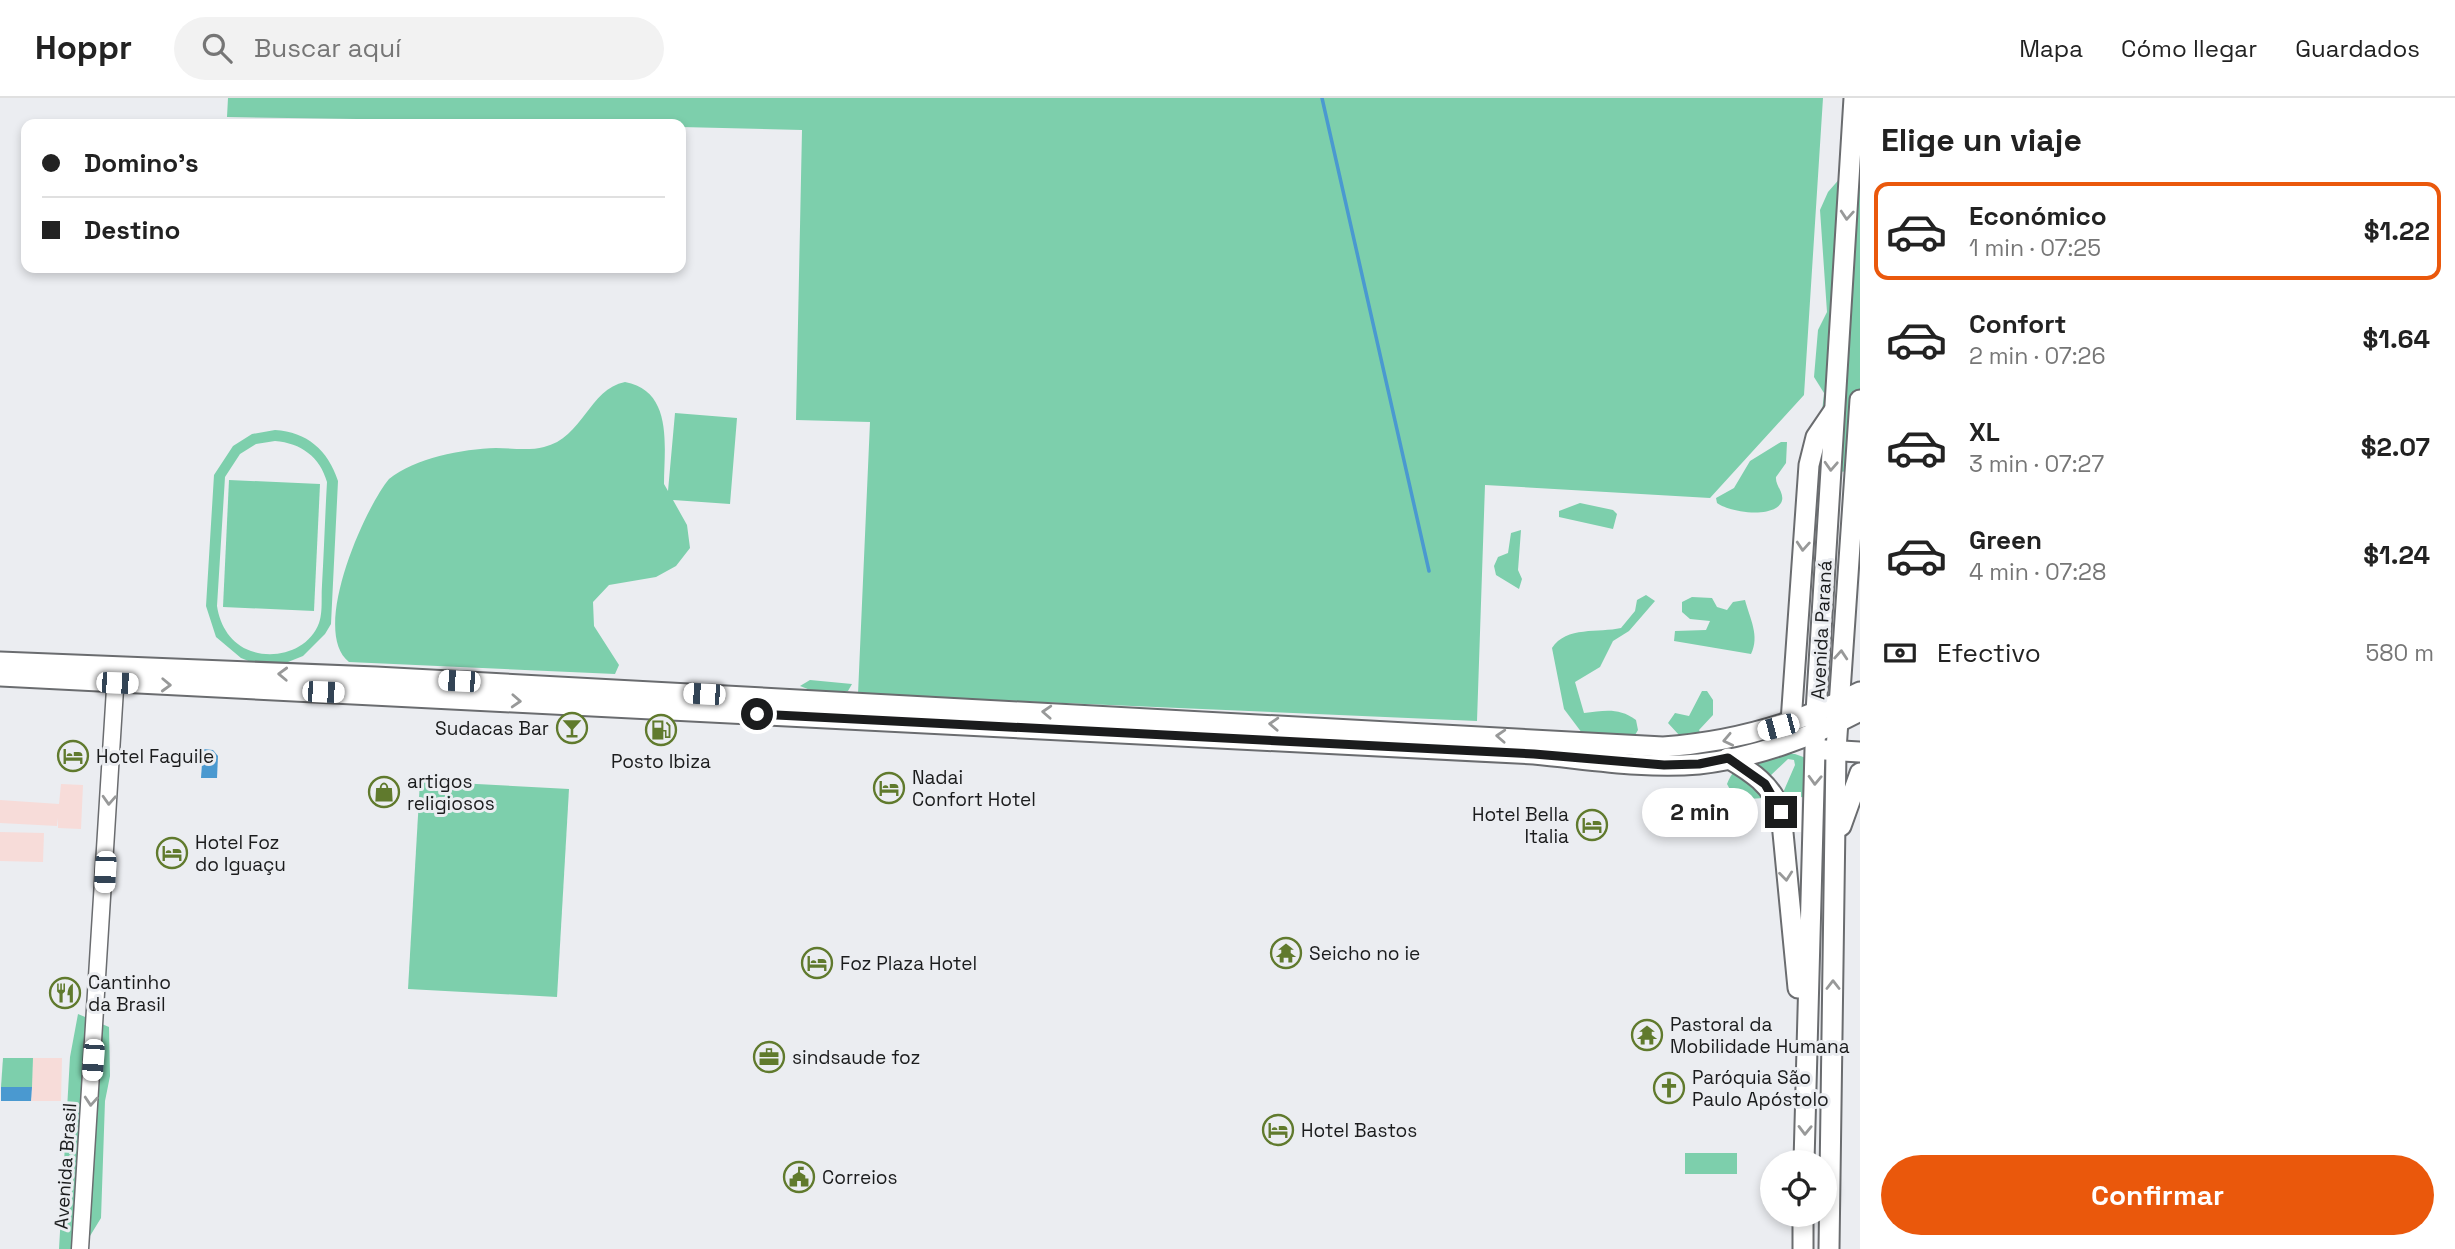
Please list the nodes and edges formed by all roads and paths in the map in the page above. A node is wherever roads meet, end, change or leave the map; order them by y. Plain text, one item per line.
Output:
1 (1854, 98) edge
2 (1860, 400) edge
3 (1834, 411) junction
4 (1855, 504) edge
5 (1846, 585) junction
6 (1860, 615) edge
7 (0, 662) edge
8 (116, 675) junction
9 (0, 676) edge
10 (1860, 692) edge
11 (1838, 703) junction
12 (1860, 711) edge
13 (1816, 712) junction
14 (1791, 722) junction
15 (1837, 723) junction
16 (1823, 744) junction
17 (1860, 752) edge
18 (1728, 758) junction
19 (1860, 773) edge
20 (1833, 854) junction
21 (1806, 1046) junction
22 (1804, 1150) edge
23 (1803, 1227) edge
24 (80, 1249) edge
25 (1803, 1249) edge
26 (1829, 1249) edge

1 -> 3 main road, Avenida Paraná
2 - 4 main road, Avenida Paraná
3 -> 13 main road, Avenida Paraná
3 -> 14 main road
4 - 5 main road, Avenida Paraná
5 - 6 main road
11 -> 5 main road, Avenida Paraná
7 - 8 main road
8 - 9 main road
14 -> 8 main road
8 -> 18 main road
8 -> 24 street, Avenida Brasil
10 - 11 main road
11 - 13 main road
11 - 15 main road, Avenida Paraná
12 - 15 main road
13 - 14 main road
13 - 16 main road, Avenida Paraná
15 - 16 main road
16 - 17 main road
16 - 18 main road
16 - 20 main road, Avenida Paraná
16 -> 21 main road, Avenida Paraná
18 -> 21 main road
19 - 20 main road
26 -> 20 main road, Avenida Paraná
21 -> 22 main road, Avenida Paraná
23 - 25 main road

